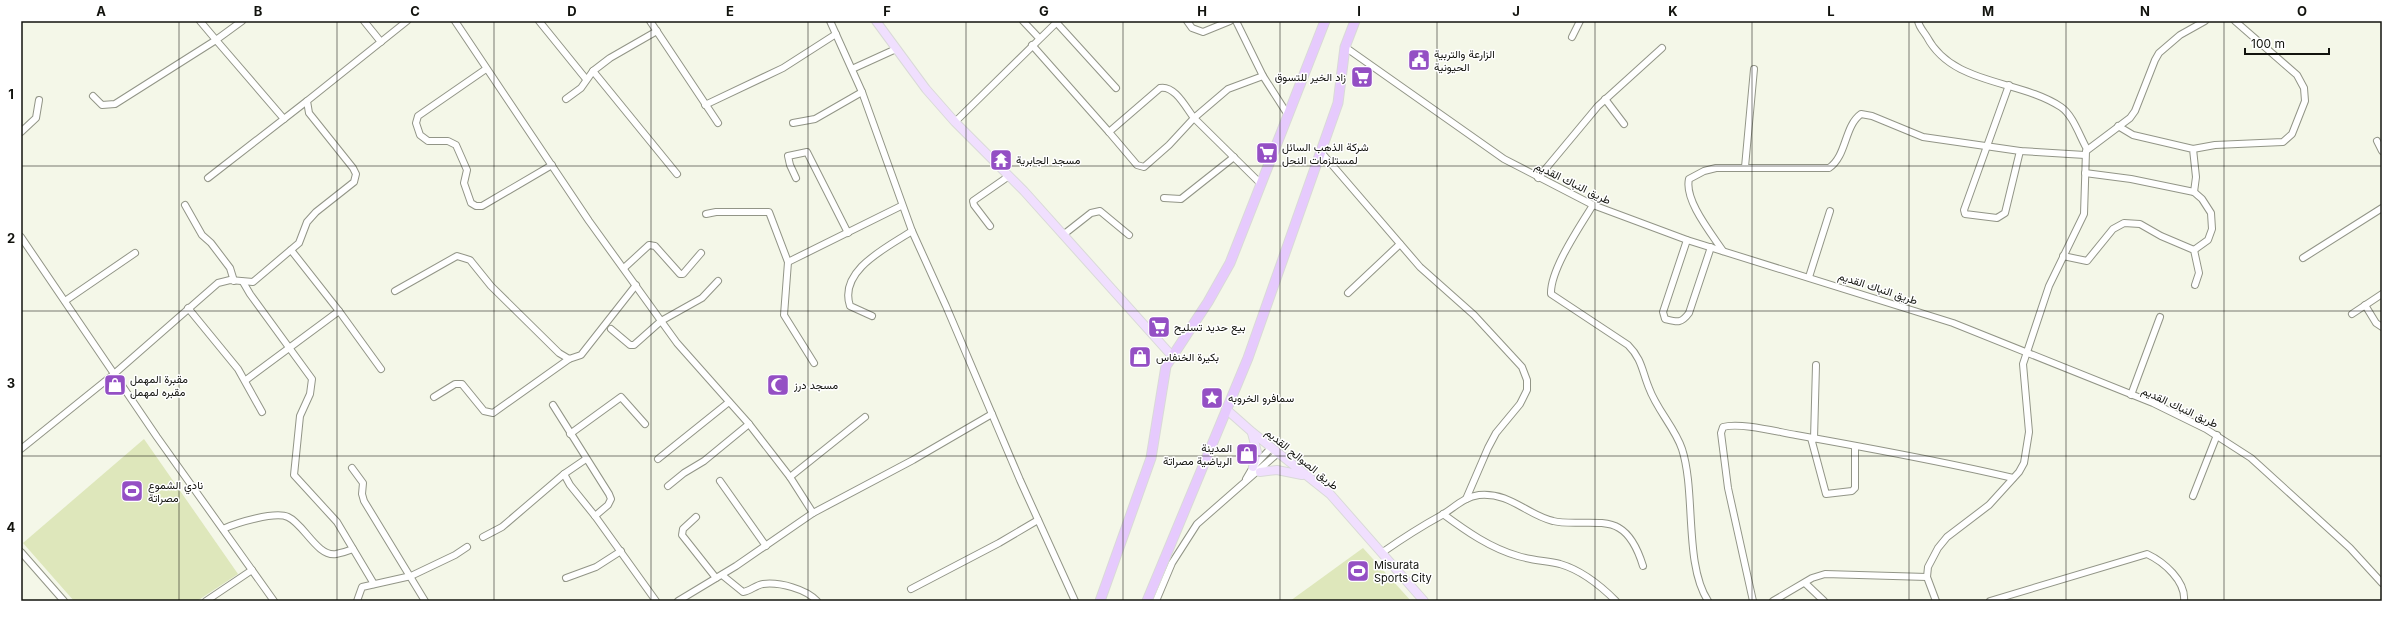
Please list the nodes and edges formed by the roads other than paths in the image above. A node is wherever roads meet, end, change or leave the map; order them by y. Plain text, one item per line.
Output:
1 (200, 21) edge
2 (242, 21) edge
3 (364, 21) edge
4 (407, 21) edge
5 (455, 21) edge
6 (539, 21) edge
7 (650, 21) edge
8 (830, 21) edge
9 (876, 21) edge
10 (1023, 21) edge
11 (1188, 21) edge
12 (1230, 21) edge
13 (1236, 21) edge
14 (1325, 21) edge
15 (1355, 21) edge
16 (1580, 21) edge
17 (2204, 21) edge
18 (2235, 21) edge
19 (1057, 22) edge
20 (1917, 22) edge
21 (657, 32) junction
22 (836, 34) junction
23 (1572, 37) dead end
24 (1039, 38) junction
25 (216, 40) junction
26 (381, 42) junction
27 (1032, 45) junction
28 (1345, 47) junction
29 (1662, 48) dead end
30 (896, 49) junction
31 (486, 69) junction
32 (852, 69) junction
33 (1754, 70) dead end
34 (593, 71) junction
35 (1263, 76) junction
36 (586, 78) junction
37 (2008, 85) junction
38 (1116, 88) dead end
39 (862, 92) junction
40 (94, 96) dead end
41 (566, 99) dead end
42 (1605, 99) junction
43 (39, 100) dead end
44 (307, 101) junction
45 (705, 105) junction
46 (1288, 115) junction
47 (1194, 118) junction
48 (284, 119) junction
49 (955, 122) junction
50 (718, 123) dead end
51 (793, 124) dead end
52 (1624, 124) dead end
53 (2118, 126) junction
54 (21, 132) edge
55 (1109, 132) junction
56 (2377, 140) dead end
57 (1987, 145) junction
58 (2193, 149) junction
59 (2020, 151) junction
60 (2382, 151) edge
61 (1321, 152) junction
62 (2086, 152) junction
63 (1234, 157) junction
64 (552, 165) junction
65 (1745, 167) junction
66 (2084, 173) junction
67 (677, 174) dead end
68 (1009, 176) junction
69 (208, 178) dead end
70 (796, 178) dead end
71 (1538, 178) junction
72 (1261, 184) junction
73 (2194, 192) junction
74 (1164, 198) dead end
75 (185, 205) dead end
76 (1593, 205) junction
77 (901, 206) junction
78 (2382, 208) edge
79 (1830, 211) dead end
80 (706, 214) dead end
81 (990, 226) dead end
82 (912, 231) junction
83 (848, 232) junction
84 (1063, 235) junction
85 (1129, 235) dead end
86 (21, 237) edge
87 (1687, 240) junction
88 (1400, 244) junction
89 (1711, 247) junction
90 (291, 250) junction
91 (2194, 250) junction
92 (1722, 251) junction
93 (701, 252) dead end
94 (135, 253) dead end
95 (2063, 256) junction
96 (2303, 258) dead end
97 (788, 262) junction
98 (624, 268) junction
99 (1809, 277) junction
100 (234, 281) junction
101 (718, 281) dead end
102 (243, 282) junction
103 (636, 285) junction
104 (2195, 285) dead end
105 (395, 292) dead end
106 (1348, 293) dead end
107 (2382, 294) edge
108 (65, 301) junction
109 (2365, 305) junction
110 (188, 308) junction
111 (339, 311) junction
112 (2352, 314) dead end
113 (872, 316) dead end
114 (2160, 317) dead end
115 (661, 321) junction
116 (2382, 327) edge
117 (611, 329) dead end
118 (290, 346) junction
119 (2026, 352) junction
120 (1172, 356) junction
121 (569, 359) junction
122 (814, 363) dead end
123 (1816, 365) dead end
124 (380, 369) dead end
125 (114, 374) junction
126 (246, 380) junction
127 (2131, 395) junction
128 (434, 397) dead end
129 (729, 402) junction
130 (553, 405) dead end
131 (1226, 409) junction
132 (262, 412) dead end
133 (992, 414) junction
134 (865, 417) dead end
135 (645, 424) dead end
136 (749, 424) junction
137 (1252, 432) junction
138 (570, 434) junction
139 (2217, 435) junction
140 (1813, 438) junction
141 (1855, 446) junction
142 (21, 449) edge
143 (1275, 451) junction
144 (586, 458) junction
145 (658, 459) dead end
146 (352, 468) dead end
147 (1256, 469) junction
148 (564, 474) junction
149 (790, 477) junction
150 (1308, 477) junction
151 (2013, 478) junction
152 (720, 481) dead end
153 (668, 486) dead end
154 (2193, 496) dead end
155 (1466, 499) junction
156 (813, 513) junction
157 (1443, 514) junction
158 (595, 516) junction
159 (696, 517) dead end
160 (1038, 520) junction
161 (223, 529) junction
162 (482, 537) dead end
163 (766, 546) junction
164 (467, 547) dead end
165 (353, 549) junction
166 (621, 551) junction
167 (21, 552) edge
168 (1383, 552) junction
169 (1643, 566) dead end
170 (252, 570) junction
171 (722, 575) junction
172 (411, 576) junction
173 (1927, 577) junction
174 (566, 578) dead end
175 (716, 578) junction
176 (1805, 583) junction
177 (2382, 583) edge
178 (374, 584) junction
179 (911, 589) dead end
180 (64, 601) edge
181 (206, 601) edge
182 (274, 601) edge
183 (357, 601) edge
184 (425, 601) edge
185 (656, 601) edge
186 (678, 601) edge
187 (817, 601) edge
188 (1075, 601) edge
189 (1100, 601) edge
190 (1147, 601) edge
191 (1156, 601) edge
192 (1424, 601) edge
193 (1616, 601) edge
194 (1708, 601) edge
195 (1753, 601) edge
196 (1773, 601) edge
197 (1824, 601) edge
198 (1936, 601) edge
199 (1990, 601) edge
200 (2184, 601) edge

1 - 25 street
2 - 25 street
3 - 26 street
4 - 26 street
5 - 31 street
6 - 36 street
7 - 21 street
8 - 22 street
9 - 30 main road
10 - 24 street
11 - 12 street
13 - 35 street
14 - 46 highway
15 - 28 highway
16 - 23 street
17 - 53 street
18 - 58 street
19 - 24 street
19 - 38 street
20 - 37 street
21 - 34 street
21 - 45 street
22 - 32 street
22 - 45 street
24 - 27 street
25 - 40 street
25 - 48 street
26 - 44 street
27 - 49 street
27 - 55 street
28 - 61 highway
28 - 71 street, طريق النباك القديم
29 - 42 street
30 - 32 street
30 - 49 main road
31 - 64 street
31 - 64 street
32 - 39 street
33 - 65 street
34 - 36 street
34 - 67 street
35 - 46 street
35 - 47 street
36 - 41 street
37 - 57 street
37 - 62 street
39 - 51 street
39 - 77 street
42 - 52 street
42 - 71 street
43 - 54 street
44 - 48 street
44 - 90 street
45 - 50 street
46 - 72 highway
47 - 55 street
47 - 55 street
47 - 63 street
48 - 69 street
49 - 68 main road
53 - 58 street
53 - 62 street
56 - 60 street
57 - 59 street
57 - 59 street
57 - 65 street
58 - 73 street
59 - 62 street
61 - 88 street
61 - 131 highway
62 - 66 street
63 - 72 street
63 - 74 street
64 - 98 street
65 - 92 street
66 - 73 street
66 - 95 street
68 - 81 street
68 - 84 main road
70 - 83 street
71 - 76 street, طريق النباك القديم
72 - 120 highway
73 - 91 street
75 - 100 street
76 - 87 street, طريق النباك القديم
76 - 194 street
77 - 82 street
77 - 83 street
78 - 96 street
79 - 99 street
80 - 97 street
82 - 113 street
82 - 133 street
83 - 97 street
84 - 85 street
84 - 120 main road
86 - 108 street
87 - 89 street, طريق النباك القديم
87 - 89 street
88 - 106 street
88 - 155 street
89 - 92 street, طريق النباك القديم
90 - 102 street
90 - 111 street
91 - 95 street
91 - 104 street
92 - 99 street, طريق النباك القديم
93 - 98 street
94 - 108 street
95 - 119 street
97 - 122 street
98 - 103 street
99 - 119 street, طريق النباك القديم
100 - 102 street
100 - 110 street
101 - 115 street
102 - 118 street
103 - 115 street
103 - 121 street
105 - 121 street
107 - 109 street
108 - 125 street
109 - 112 street
109 - 116 street
110 - 125 street
110 - 126 street
111 - 118 street
111 - 124 street
114 - 127 street
115 - 117 street
115 - 129 street
118 - 126 street
118 - 165 street
119 - 127 street, طريق النباك القديم
119 - 151 street
120 - 189 highway
121 - 128 street
123 - 140 street
125 - 142 street
125 - 161 street
126 - 132 street
127 - 139 street, طريق النباك القديم
129 - 136 street
129 - 145 street
130 - 138 street
131 - 137 main road, طريق الصوالح القديم
131 - 190 highway
133 - 156 street
133 - 160 street
134 - 149 street
135 - 138 street
136 - 149 street
136 - 153 street
137 - 143 main road, طريق الصوالح القديم
137 - 147 main road
138 - 144 street
139 - 154 street
139 - 177 street, طريق النباك القديم
140 - 141 street
140 - 141 street
140 - 195 street
141 - 151 street
143 - 147 street
143 - 150 main road, طريق الصوالح القديم
144 - 148 street
144 - 158 street
146 - 172 street
147 - 150 main road
147 - 191 street
148 - 158 street
148 - 162 street
149 - 156 street
150 - 168 main road, طريق الصوالح القديم
151 - 173 street
152 - 163 street
155 - 157 street
155 - 169 street
156 - 163 street
157 - 168 street
157 - 193 street
158 - 166 street
159 - 175 street
160 - 179 street
160 - 188 street
161 - 165 street
161 - 170 street
163 - 171 street
164 - 172 street
165 - 178 street
166 - 174 street
166 - 185 street
167 - 180 street
168 - 192 main road, طريق الصوالح القديم
170 - 181 street
170 - 182 street
171 - 175 street
171 - 187 street
172 - 178 street
172 - 184 street
173 - 176 street
173 - 198 street
175 - 186 street
176 - 196 street
176 - 197 street
178 - 183 street
199 - 200 street

